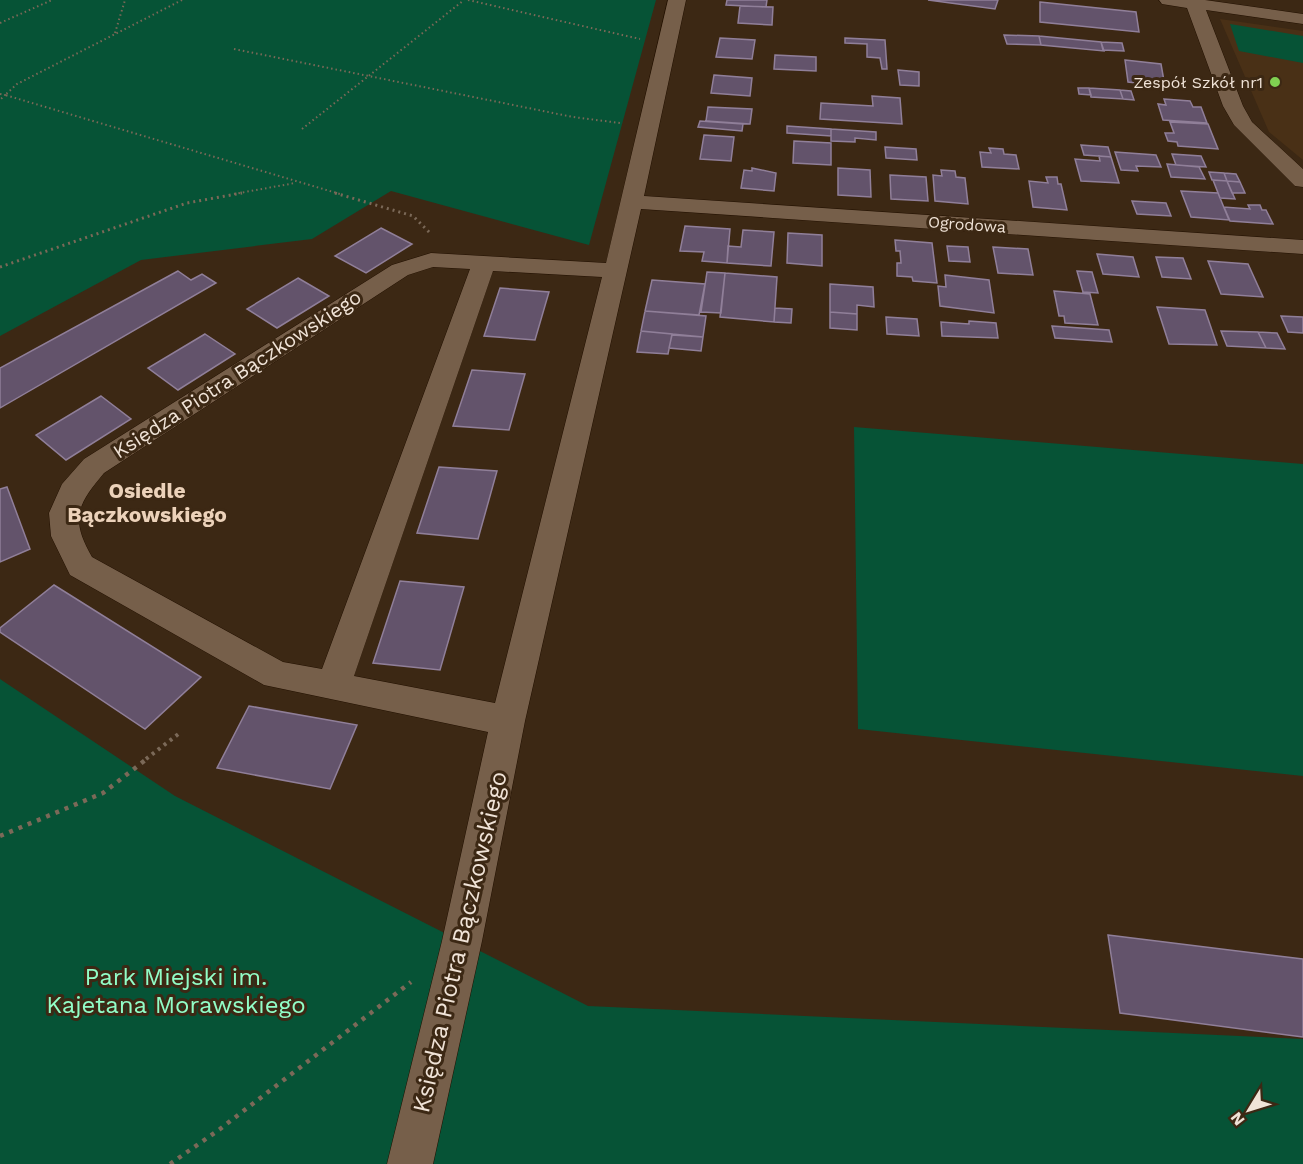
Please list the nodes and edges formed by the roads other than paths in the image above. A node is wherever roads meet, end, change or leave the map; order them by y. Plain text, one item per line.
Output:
1 (1168, 0) edge
2 (1193, 2) edge
3 (676, 3) edge
4 (1303, 19) edge
5 (1303, 182) edge
6 (630, 202) junction
7 (1303, 247) edge
8 (484, 263) junction
9 (616, 271) junction
10 (333, 686) junction
11 (508, 721) junction
12 (410, 1164) edge

1 - 2 street
2 - 4 street
2 - 5 street
3 - 6 street, Księdza Piotra Bączkowskiego
6 - 7 street, Ogrodowa
6 - 9 street, Księdza Piotra Bączkowskiego
8 - 9 street, Księdza Piotra Bączkowskiego
8 - 10 street
8 - 10 street, Księdza Piotra Bączkowskiego
9 - 11 street, Księdza Piotra Bączkowskiego
10 - 11 street, Księdza Piotra Bączkowskiego
11 - 12 street, Księdza Piotra Bączkowskiego

